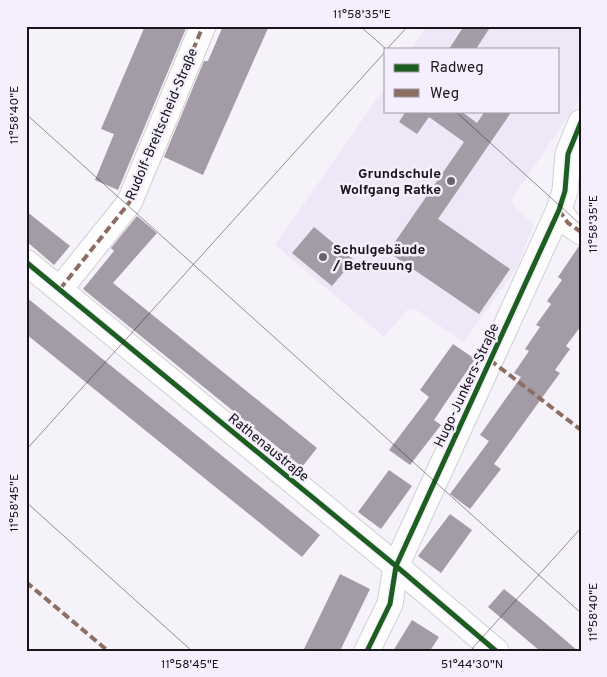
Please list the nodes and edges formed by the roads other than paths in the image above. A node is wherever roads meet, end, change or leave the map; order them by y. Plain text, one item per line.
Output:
1 (203, 26) edge
2 (580, 127) edge
3 (581, 188) edge
4 (559, 210) junction
5 (581, 232) edge
6 (26, 262) edge
7 (60, 289) junction
8 (396, 566) junction
9 (367, 651) edge
10 (496, 651) edge

1 - 7 street, Rudolf-Breitscheid-Straße
2 - 4 street, Hugo-Junkers-Straße
3 - 4 street, Hugo-Junkers-Straße
4 - 5 street
4 - 8 street, Hugo-Junkers-Straße
6 - 7 street, Rathenaustraße
7 - 8 street, Rathenaustraße
8 - 9 street, Hugo-Junkers-Straße
8 - 10 street, Rathenaustraße

